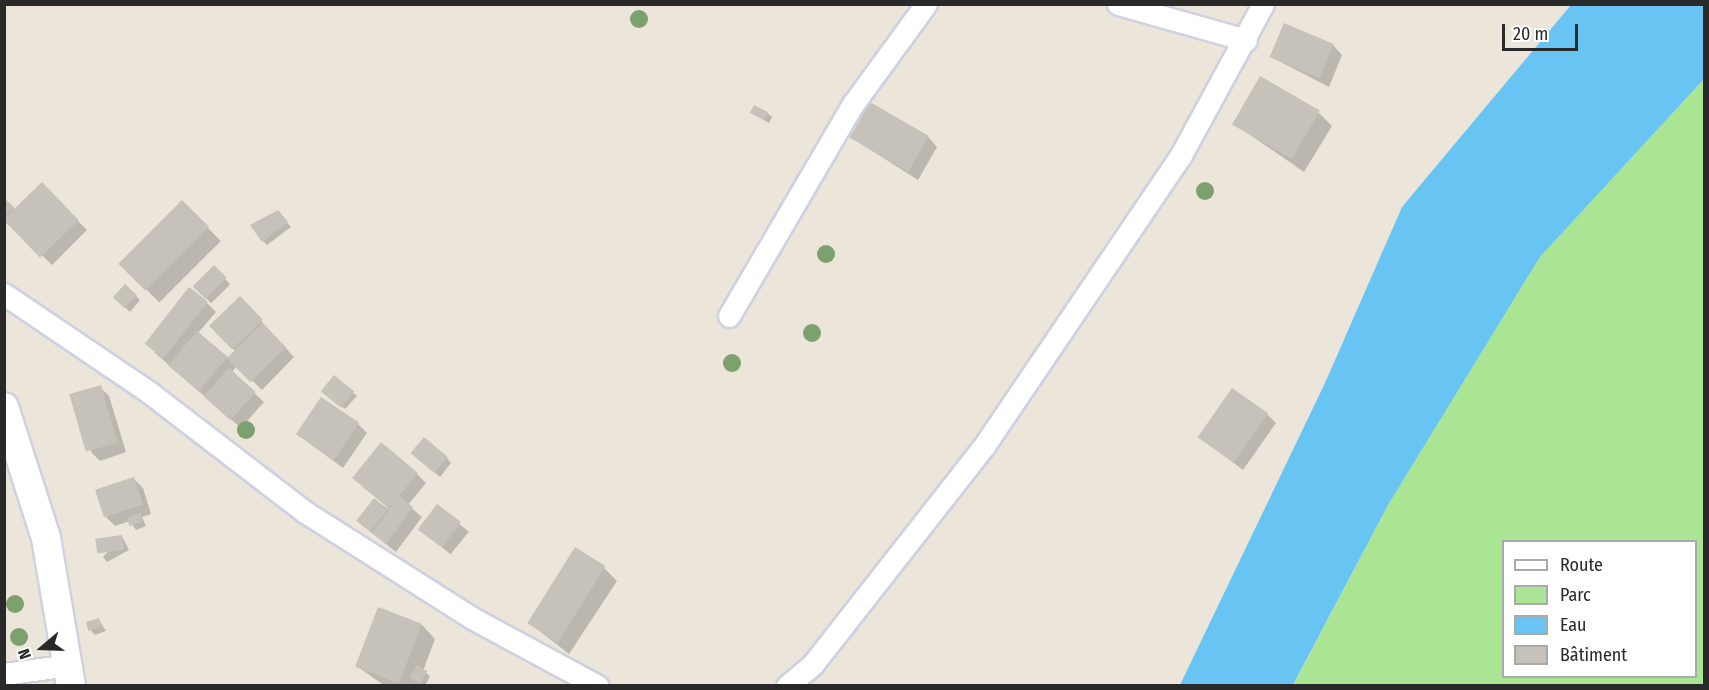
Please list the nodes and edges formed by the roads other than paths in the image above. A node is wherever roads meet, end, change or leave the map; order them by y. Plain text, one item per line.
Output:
1 (926, 4) edge
2 (1118, 4) edge
3 (1263, 4) edge
4 (1246, 40) junction
5 (4, 294) edge
6 (729, 316) dead end
7 (4, 407) edge
8 (4, 674) edge
9 (70, 675) edge
10 (598, 686) edge
11 (787, 686) edge

1 - 6 street
2 - 4 street
3 - 4 street
4 - 11 street
5 - 10 street
7 - 9 main road
8 - 9 street

